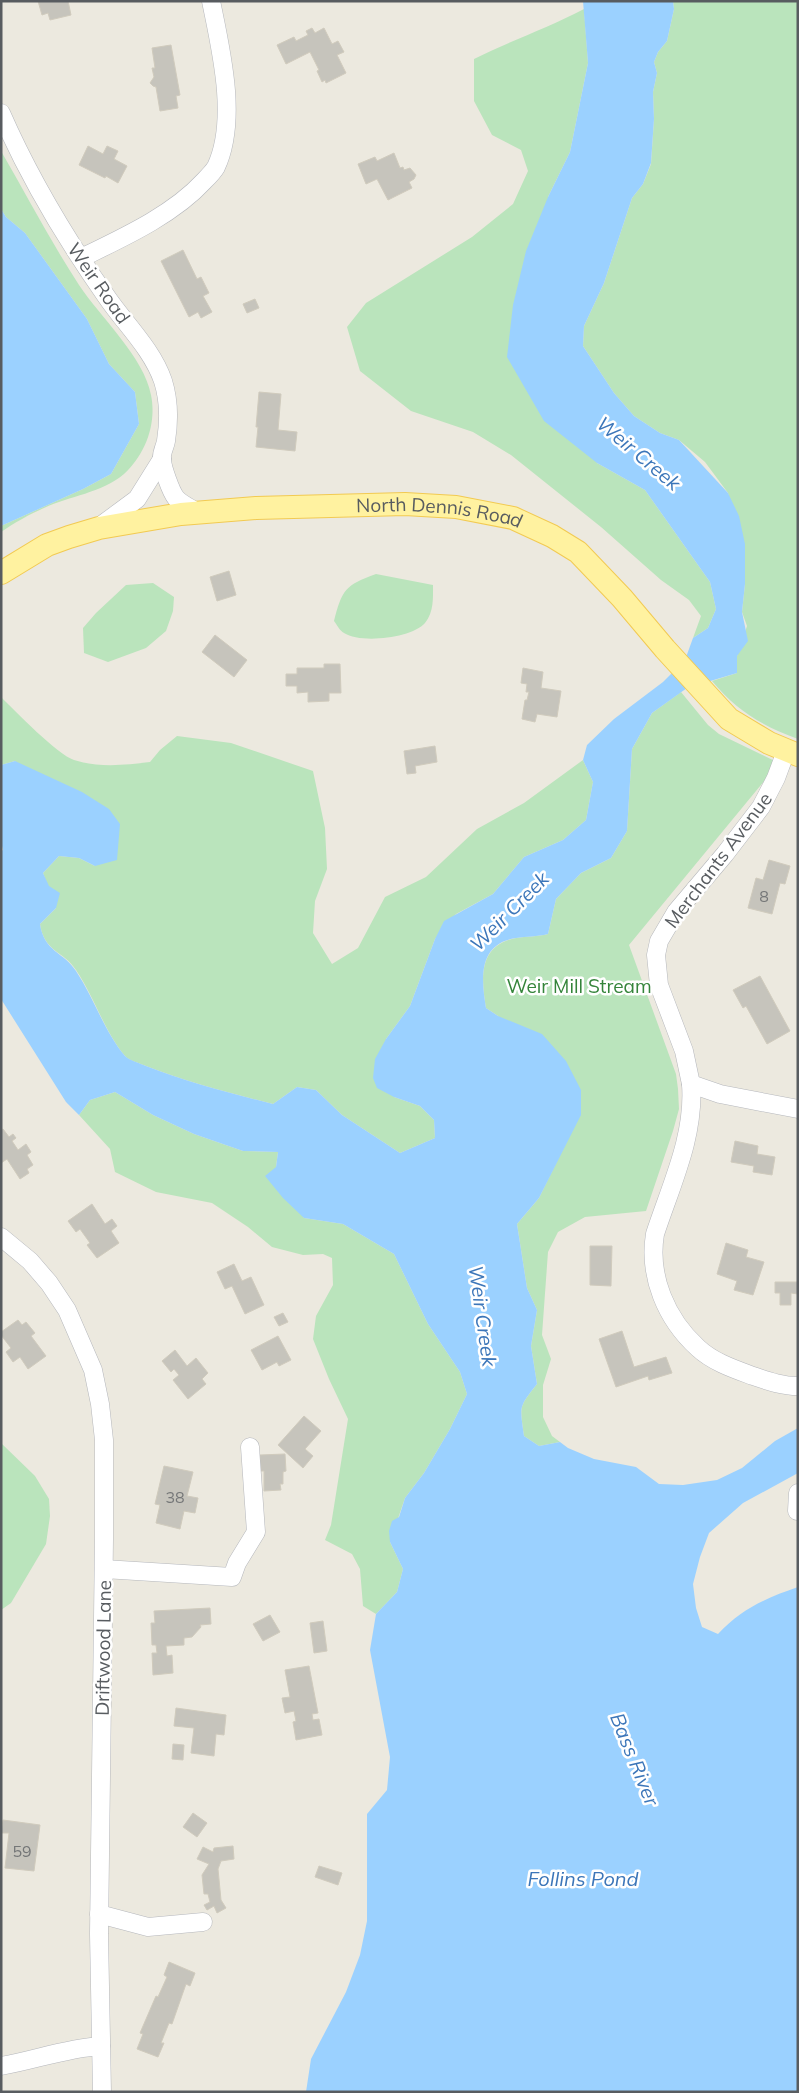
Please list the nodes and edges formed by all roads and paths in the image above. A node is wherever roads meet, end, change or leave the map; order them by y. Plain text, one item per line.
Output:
1 (211, 1) edge
2 (1, 113) edge
3 (81, 258) junction
4 (162, 459) junction
5 (198, 513) junction
6 (99, 528) junction
7 (1, 573) edge
8 (792, 753) edge
9 (692, 1084) junction
10 (798, 1108) edge
11 (1, 1237) edge
12 (798, 1386) edge
13 (250, 1447) dead end
14 (798, 1492) edge
15 (798, 1511) edge
16 (104, 1569) junction
17 (99, 1914) junction
18 (203, 1922) dead end
19 (101, 2046) junction
20 (1, 2066) edge
21 (102, 2092) edge

1 - 3 street
2 - 3 street, Weir Road
3 - 4 street, Weir Road
4 - 5 street, Weir Road
4 - 6 street, Weir Road
5 - 6 main road, North Dennis Road
5 - 8 main road, North Dennis Road
6 - 7 main road, North Dennis Road
8 - 9 street, Merchants Avenue
9 - 10 street
9 - 12 street, Merchants Avenue
11 - 16 street, Driftwood Lane
13 - 16 street
14 - 15 street
16 - 17 street, Driftwood Lane
17 - 18 street
17 - 19 street, Driftwood Lane
19 - 20 street
19 - 21 street, Driftwood Lane

